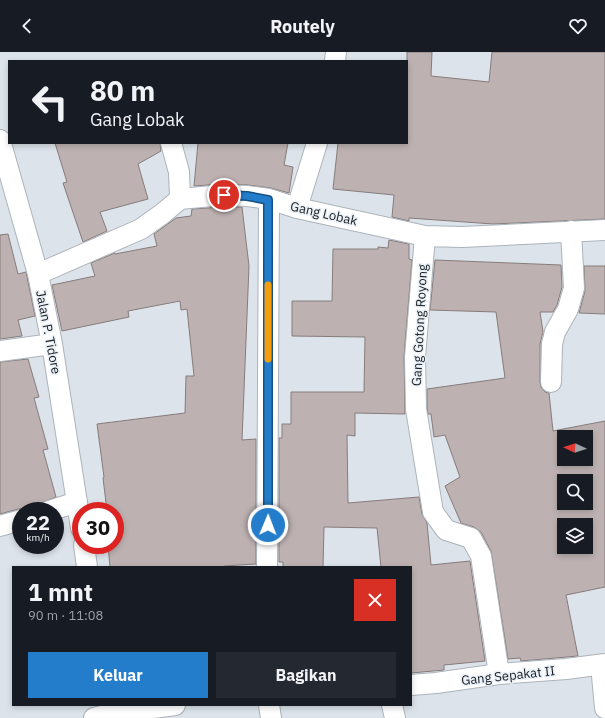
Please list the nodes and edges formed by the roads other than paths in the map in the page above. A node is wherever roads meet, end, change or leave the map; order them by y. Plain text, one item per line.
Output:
1 (0, 140) edge
2 (171, 144) edge
3 (317, 144) edge
4 (180, 199) junction
5 (268, 200) junction
6 (297, 208) junction
7 (605, 230) edge
8 (572, 232) junction
9 (425, 236) junction
10 (38, 274) junction
11 (52, 344) junction
12 (0, 352) edge
13 (551, 382) dead end
14 (77, 502) edge
15 (12, 523) edge
16 (0, 526) edge
17 (85, 554) edge
18 (87, 566) edge
19 (267, 566) edge
20 (603, 664) edge
21 (500, 674) junction
22 (412, 685) edge
23 (165, 706) edge
24 (269, 706) edge
25 (392, 706) edge
26 (605, 708) edge
27 (104, 712) edge
28 (271, 718) edge
29 (395, 718) edge

1 - 10 street, Jalan P. Tidore
2 - 4 street
3 - 6 street
4 - 5 street, Gang Lobak
4 - 10 street
5 - 6 street, Gang Lobak
5 - 19 street
6 - 9 street, Gang Lobak
7 - 8 street, Gang Lobak
8 - 9 street, Gang Lobak
8 - 13 street
9 - 21 street, Gang Gotong Royong
10 - 11 street, Jalan P. Tidore
11 - 12 street
11 - 14 street, Jalan P. Tidore
15 - 16 street
17 - 18 street
20 - 21 street, Gang Sepakat II
20 - 26 street
21 - 22 street, Gang Sepakat II
23 - 27 street
24 - 28 street
25 - 29 street

